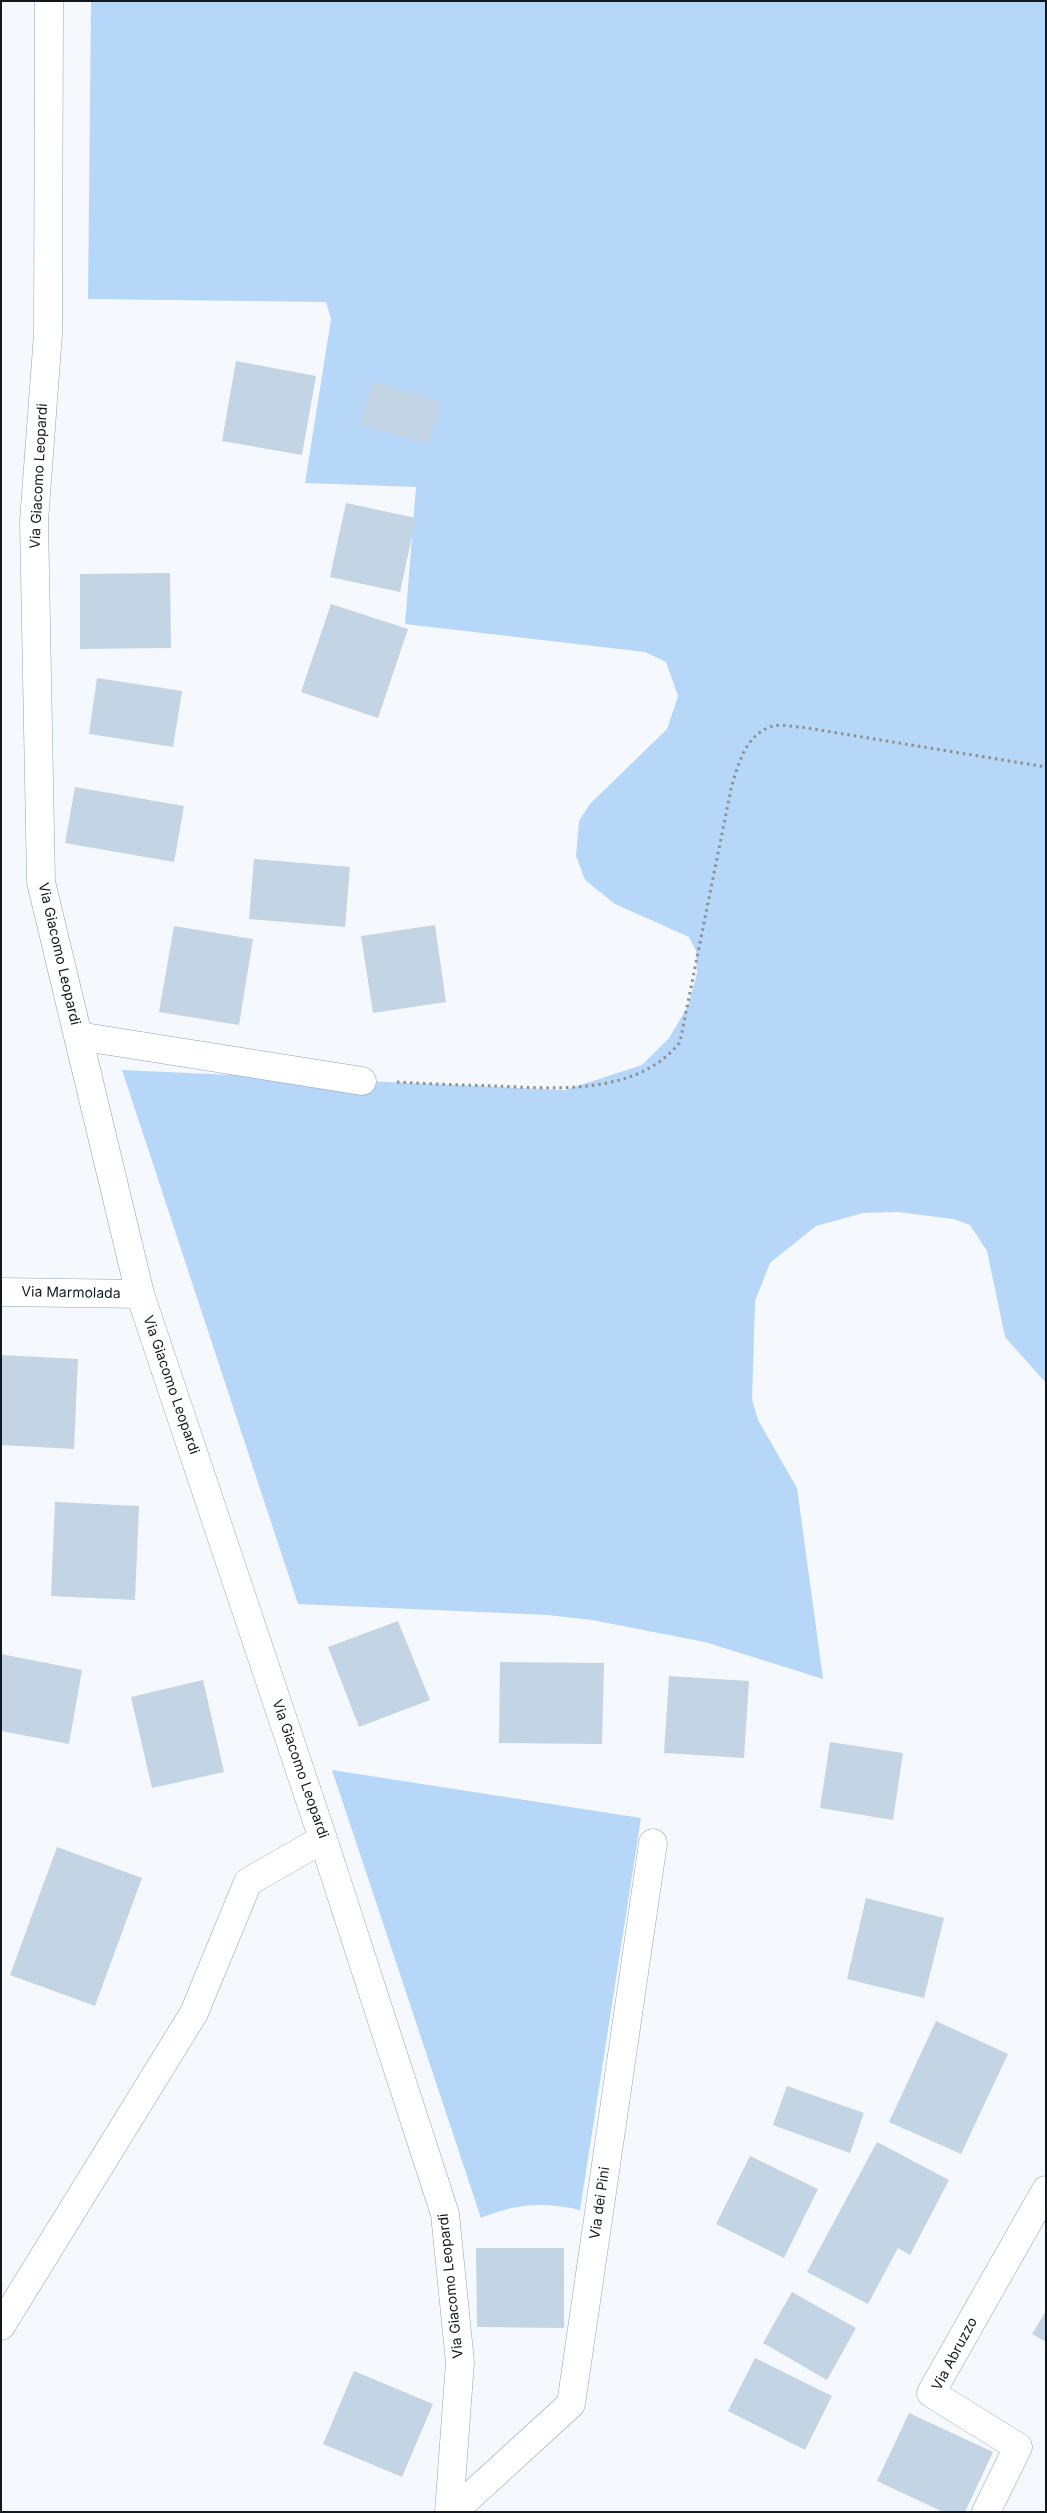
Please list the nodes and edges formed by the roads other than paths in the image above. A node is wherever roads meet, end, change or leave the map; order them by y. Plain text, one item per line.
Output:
1 (49, 1) edge
2 (78, 1036) junction
3 (362, 1081) road end
4 (1, 1292) edge
5 (140, 1294) junction
6 (323, 1839) junction
7 (653, 1843) dead end
8 (1046, 2190) edge
9 (1, 2326) edge
10 (451, 2512) edge
11 (986, 2512) edge

1 - 2 street, Via Giacomo Leopardi
2 - 3 street, Via Giacomo Leopardi
2 - 5 street, Via Giacomo Leopardi
4 - 5 street, Via Marmolada
5 - 6 street, Via Giacomo Leopardi
6 - 9 street
6 - 10 street, Via Giacomo Leopardi
7 - 10 street, Via dei Pini
8 - 11 street, Via Abruzzo

